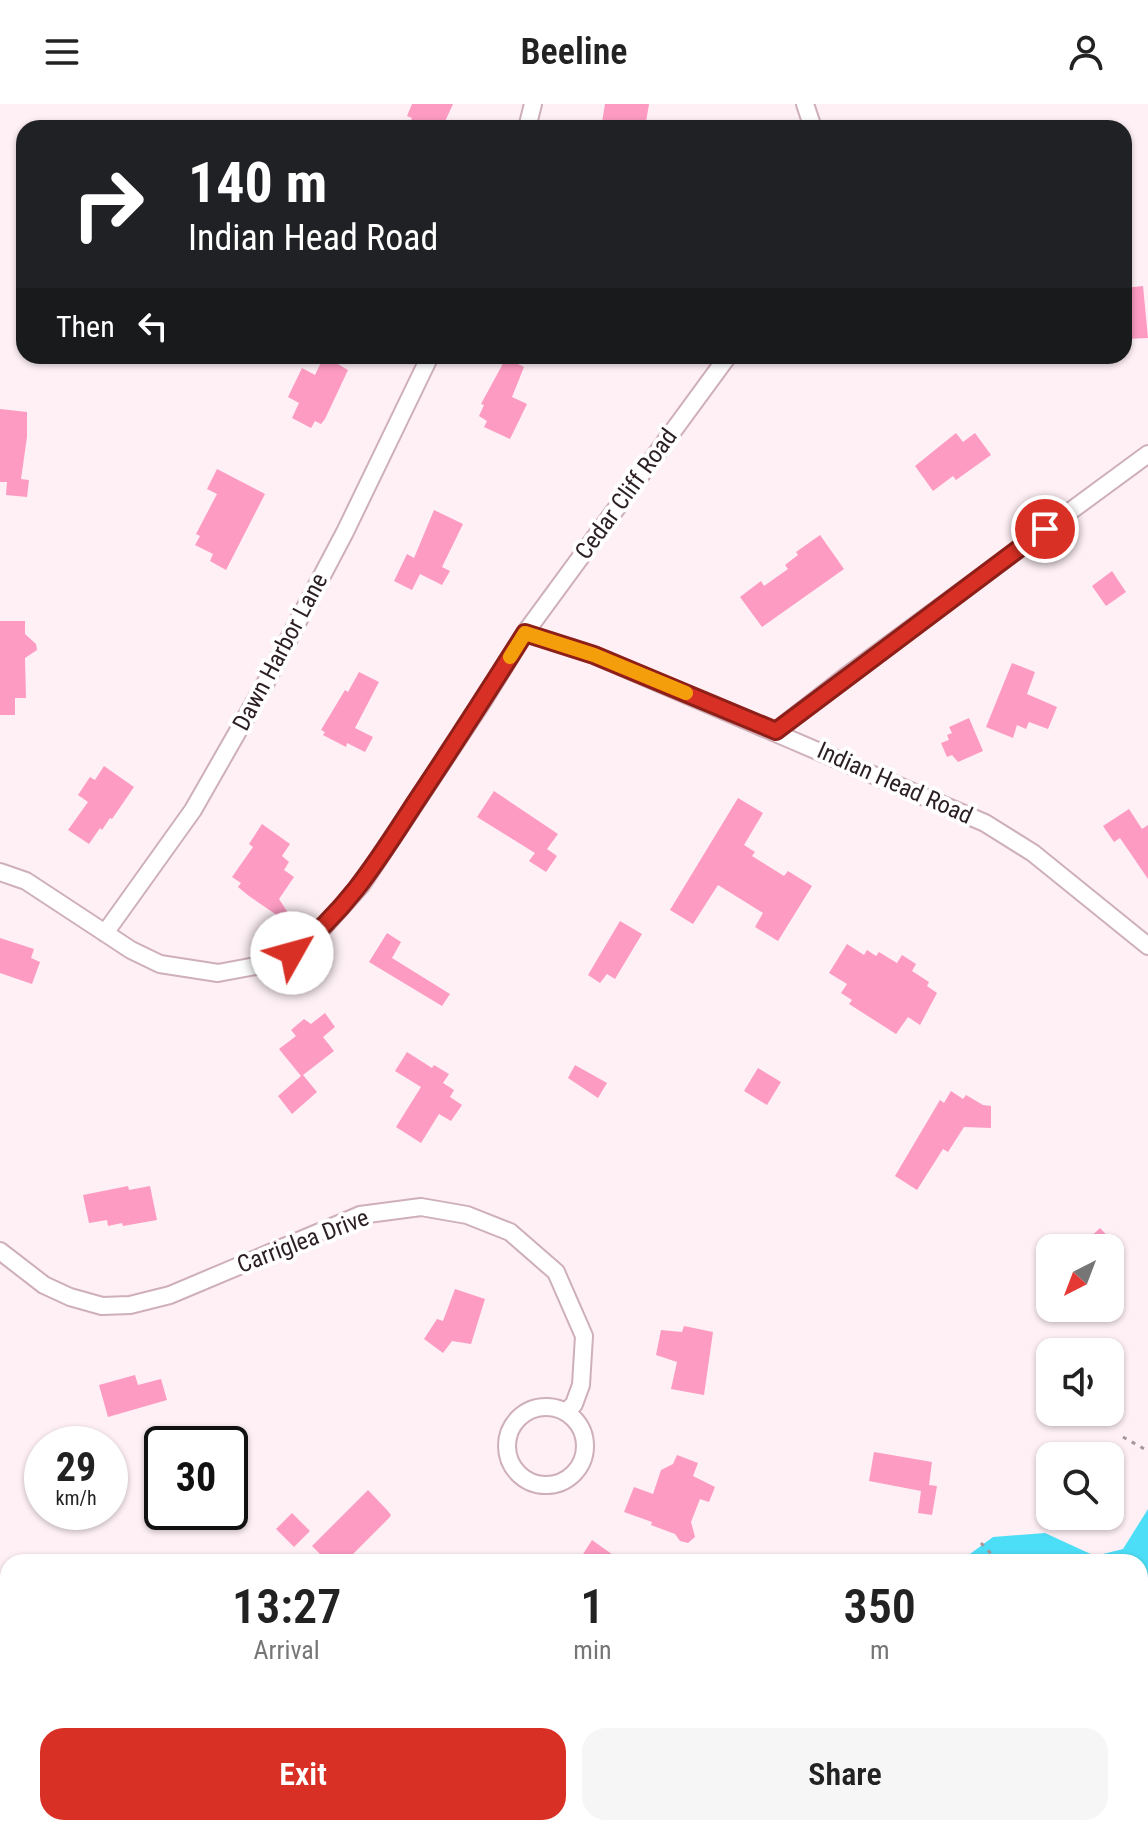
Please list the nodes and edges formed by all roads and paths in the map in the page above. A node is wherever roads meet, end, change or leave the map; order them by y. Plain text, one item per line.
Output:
1 (426, 364) edge
2 (722, 364) edge
3 (1148, 454) edge
4 (525, 633) junction
5 (776, 731) junction
6 (0, 872) edge
7 (105, 933) junction
8 (1148, 946) edge
9 (0, 1251) edge
10 (567, 1411) junction
11 (1123, 1437) dead end
12 (1148, 1451) edge
13 (981, 1543) dead end
14 (991, 1554) edge

1 - 7 street, Dawn Harbor Lane
2 - 4 street, Cedar Cliff Road
3 - 5 street
4 - 5 street, Indian Head Road
4 - 7 street
5 - 8 street, Indian Head Road
6 - 7 street
9 - 10 street, Carriglea Drive
10 - 10 street
11 - 12 path
13 - 14 path

